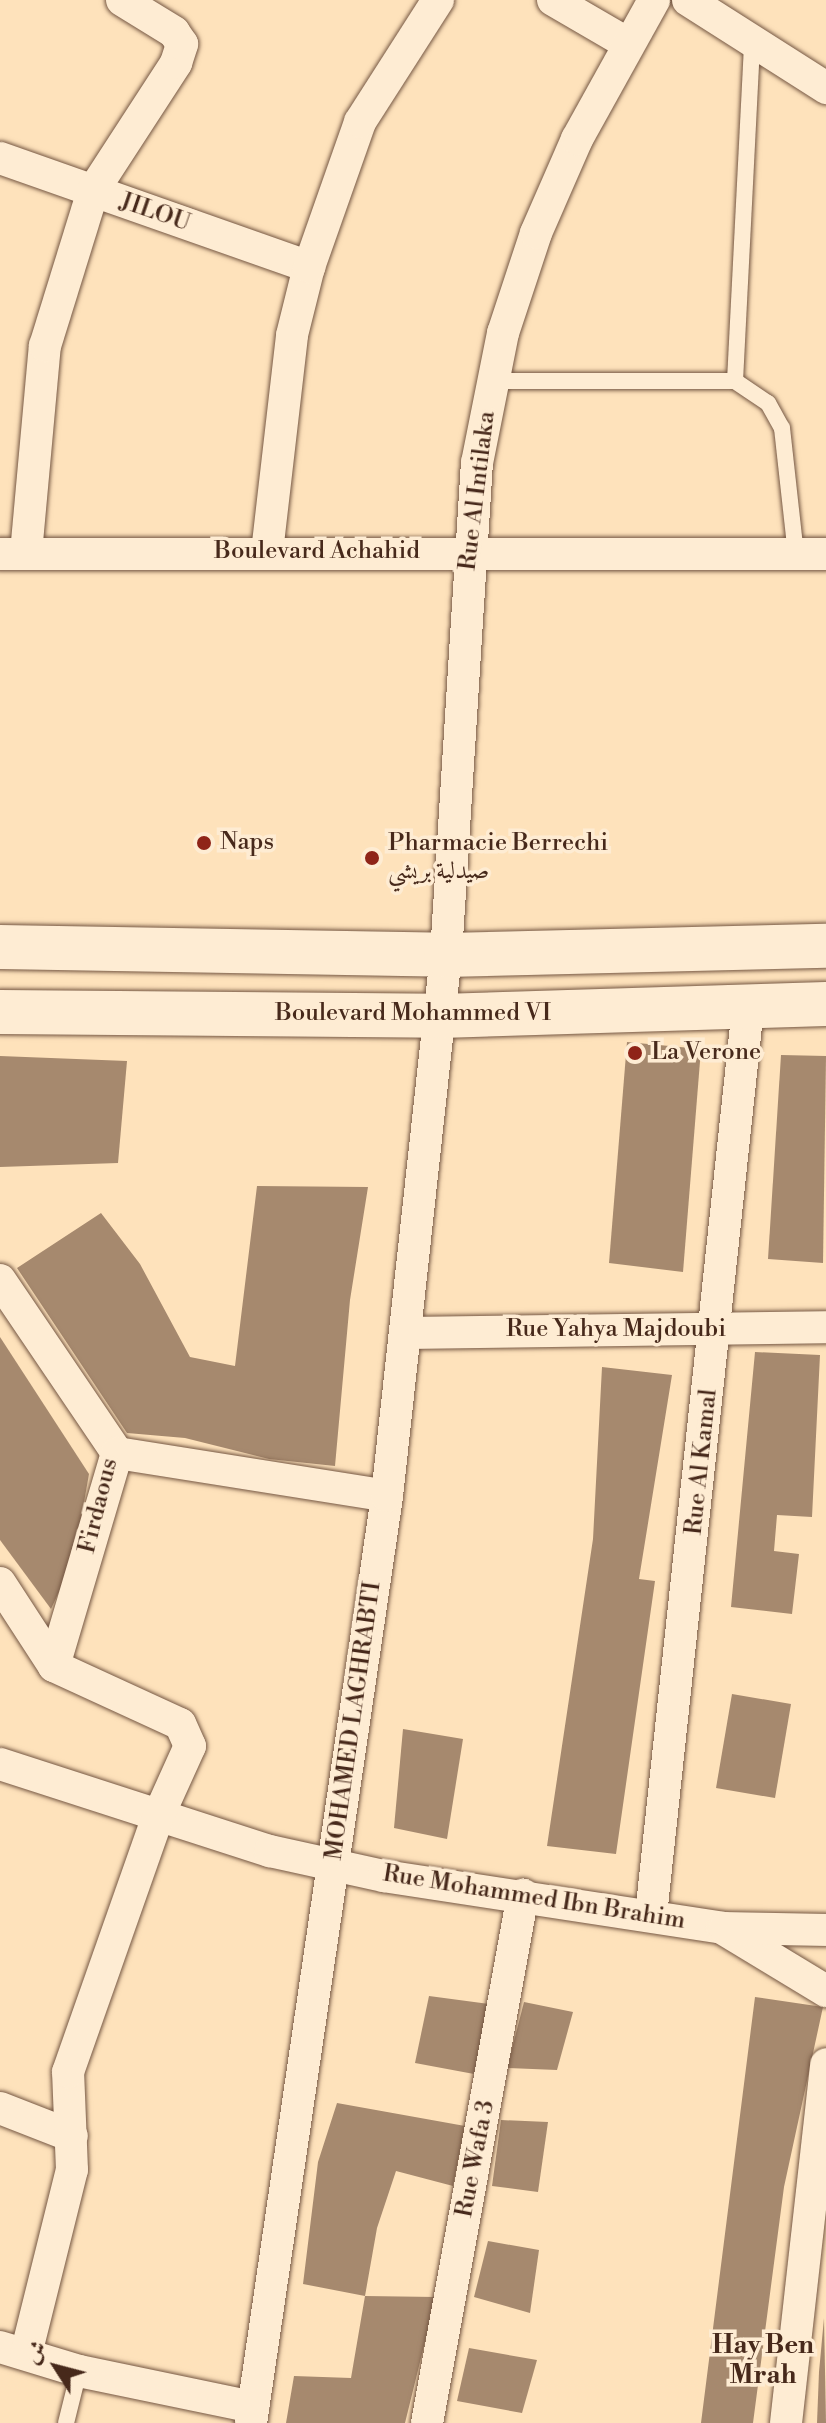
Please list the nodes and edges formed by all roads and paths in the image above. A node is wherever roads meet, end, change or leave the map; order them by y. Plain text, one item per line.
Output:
1 (122, 0) edge
2 (438, 0) edge
3 (553, 0) edge
4 (654, 0) edge
5 (688, 0) edge
6 (752, 40) junction
7 (627, 43) junction
8 (826, 88) edge
9 (0, 158) edge
10 (93, 191) junction
11 (309, 267) junction
12 (492, 381) junction
13 (735, 381) junction
14 (468, 551) junction
15 (267, 552) junction
16 (13, 554) edge
17 (811, 554) edge
18 (826, 946) edge
19 (0, 947) edge
20 (446, 955) junction
21 (826, 1004) edge
22 (748, 1008) junction
23 (0, 1012) edge
24 (441, 1016) junction
25 (0, 1280) edge
26 (826, 1327) edge
27 (715, 1330) junction
28 (405, 1333) junction
29 (117, 1453) junction
30 (387, 1496) junction
31 (0, 1583) edge
32 (54, 1666) junction
33 (0, 1764) edge
34 (157, 1819) junction
35 (334, 1865) junction
36 (523, 1895) junction
37 (651, 1915) junction
38 (722, 1928) junction
39 (826, 1930) edge
40 (826, 1991) edge
41 (826, 2064) edge
42 (0, 2108) edge
43 (72, 2136) junction
44 (13, 2350) edge
45 (79, 2371) junction
46 (252, 2415) edge
47 (66, 2423) edge
48 (427, 2423) edge
49 (786, 2423) edge

1 - 10 street
2 - 11 street
3 - 7 street
4 - 7 street, Rue Al Intilaka
5 - 6 street
6 - 8 street
6 - 13 lane
7 - 12 street, Rue Al Intilaka
9 - 10 street, JILOU
10 - 11 street, JILOU
10 - 16 street
11 - 15 street
12 - 13 lane
12 - 14 street, Rue Al Intilaka
13 - 17 lane
14 - 15 street, Boulevard Achahid
14 - 17 street, Boulevard Achahid
14 - 20 street, Rue Al Intilaka
15 - 16 street, Boulevard Achahid
18 - 20 main road
19 - 20 main road
20 - 24 street, Rue Al Intilaka
21 - 22 main road, Boulevard Mohammed VI
22 - 24 main road, Boulevard Mohammed VI
22 - 27 street, Rue Al Kamal
23 - 24 main road, Boulevard Mohammed VI
24 - 28 street, MOHAMED LAGHRABTI
25 - 29 street, Firdaous
26 - 27 street, Rue Yahya Majdoubi
27 - 28 street, Rue Yahya Majdoubi
27 - 37 street, Rue Al Kamal
28 - 30 street, MOHAMED LAGHRABTI
29 - 30 street
29 - 32 street, Firdaous
30 - 35 street, MOHAMED LAGHRABTI
31 - 32 street
32 - 34 street
33 - 34 street, Rue Mohammed Ibn Brahim
34 - 35 street, Rue Mohammed Ibn Brahim
34 - 43 street
35 - 36 street, Rue Mohammed Ibn Brahim
35 - 46 street, MOHAMED LAGHRABTI
36 - 37 street, Rue Mohammed Ibn Brahim
36 - 48 street, Rue Wafa 3
37 - 38 street, Rue Mohammed Ibn Brahim
38 - 39 street
38 - 40 street, Rue Mohammed Ibn Brahim
41 - 49 street
42 - 43 street
43 - 44 street
44 - 45 street
45 - 46 street
45 - 47 lane

